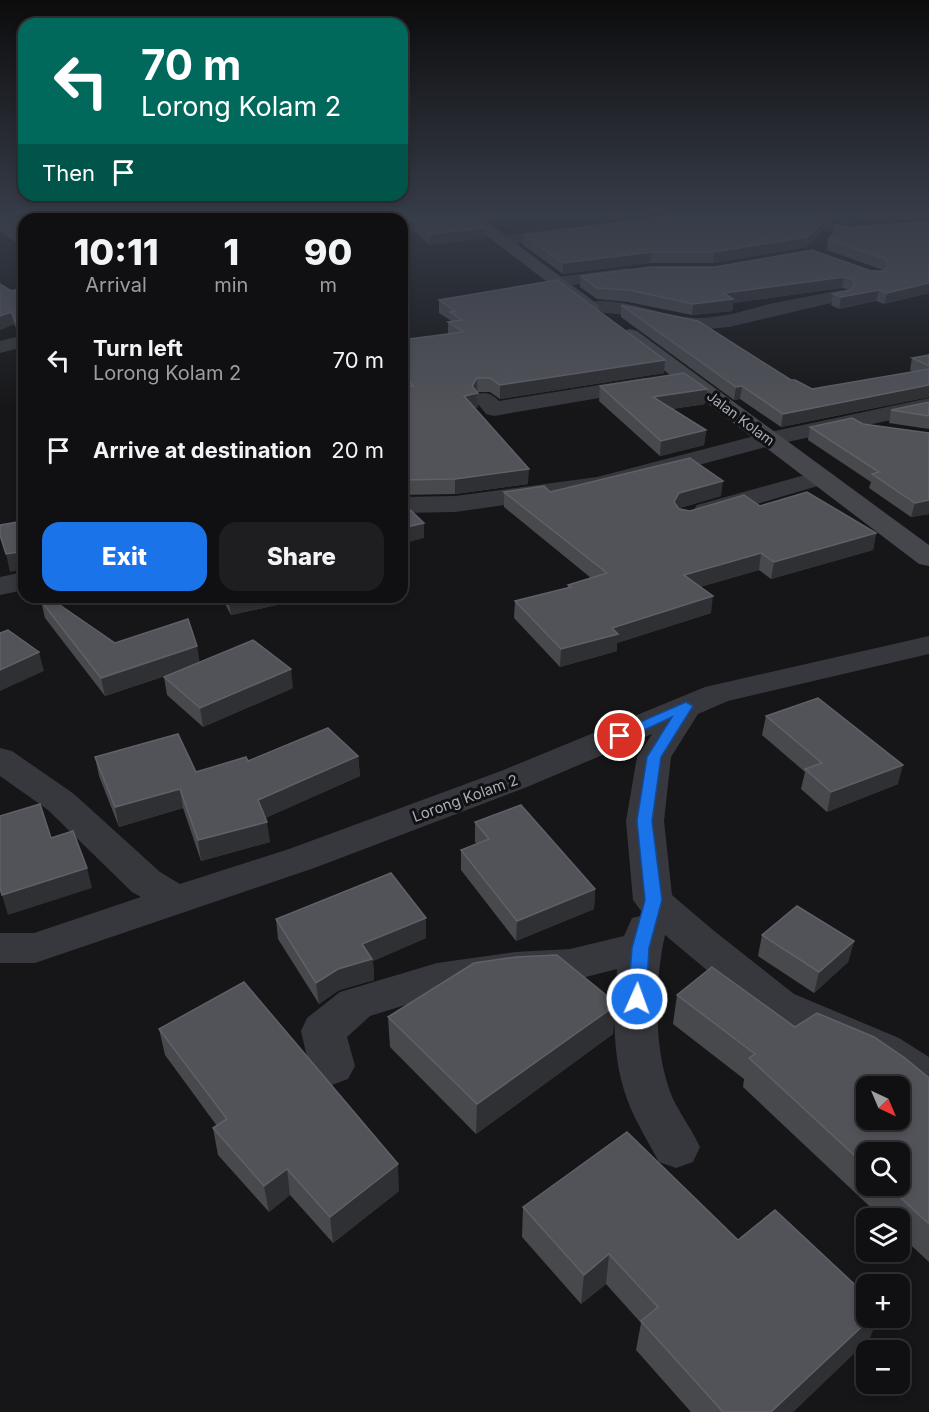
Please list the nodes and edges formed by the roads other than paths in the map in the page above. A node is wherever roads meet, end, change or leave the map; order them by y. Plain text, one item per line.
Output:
1 (554, 279) edge
2 (583, 279) edge
3 (558, 282) junction
4 (842, 295) edge
5 (592, 307) junction
6 (18, 342) edge
7 (0, 347) edge
8 (687, 378) junction
9 (485, 399) dead end
10 (929, 405) edge
11 (841, 425) junction
12 (897, 433) edge
13 (770, 439) junction
14 (819, 478) junction
15 (408, 505) edge
16 (687, 517) edge
17 (929, 558) edge
18 (18, 582) edge
19 (0, 586) edge
20 (929, 645) edge
21 (686, 706) junction
22 (0, 759) edge
23 (174, 899) junction
24 (653, 900) junction
25 (0, 948) edge
26 (640, 948) junction
27 (332, 1066) dead end
28 (929, 1081) edge
29 (676, 1146) dead end

1 - 3 street, Jalan Kolam
2 - 3 street
3 - 5 street, Jalan Kolam
4 - 5 street
5 - 8 street, Jalan Kolam
6 - 7 street
8 - 9 street
8 - 13 street, Jalan Kolam
10 - 11 street
11 - 12 street
11 - 13 street
13 - 14 street, Jalan Kolam
13 - 15 street
14 - 16 street
14 - 17 street, Jalan Kolam
18 - 19 street
20 - 21 street, Lorong Kolam 2
21 - 23 street, Lorong Kolam 2
21 - 24 street
22 - 23 street
23 - 25 street, Lorong Kolam 2
24 - 26 street
24 - 28 street
26 - 27 street
26 - 29 street

